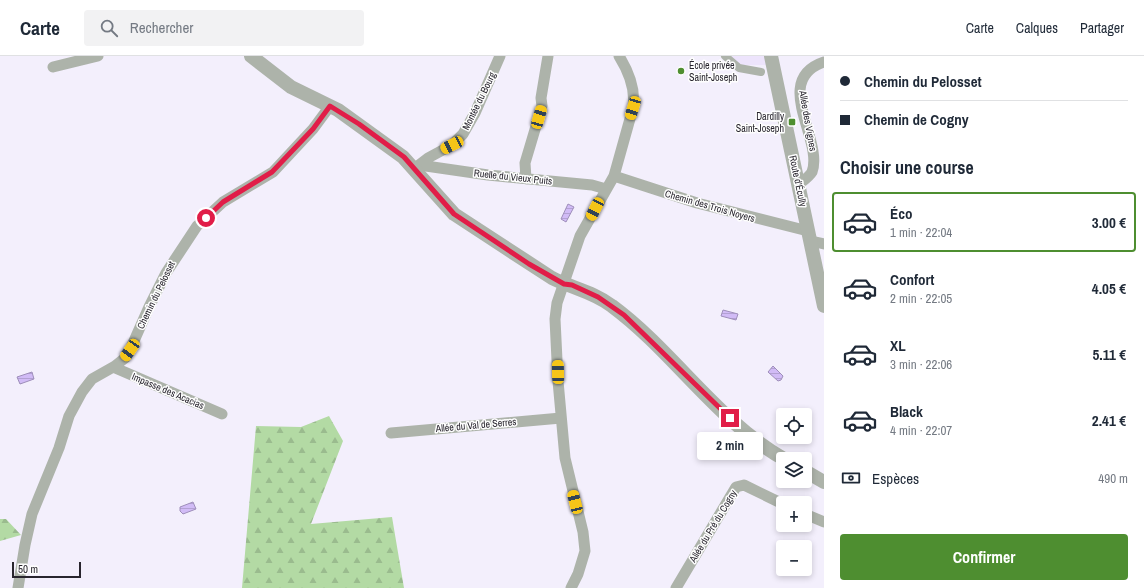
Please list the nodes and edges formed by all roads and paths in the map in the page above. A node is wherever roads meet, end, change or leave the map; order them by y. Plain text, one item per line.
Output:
1 (98, 56) edge
2 (251, 56) edge
3 (500, 56) edge
4 (548, 56) edge
5 (619, 56) edge
6 (725, 56) edge
7 (771, 56) edge
8 (824, 62) edge
9 (53, 67) dead end
10 (761, 72) dead end
11 (330, 106) junction
12 (416, 167) junction
13 (614, 176) junction
14 (526, 179) junction
15 (798, 185) junction
16 (606, 189) junction
17 (814, 239) edge
18 (564, 284) junction
19 (824, 306) edge
20 (113, 367) junction
21 (222, 414) dead end
22 (561, 418) junction
23 (391, 433) dead end
24 (776, 453) edge
25 (812, 475) edge
26 (824, 482) edge
27 (776, 501) edge
28 (812, 517) edge
29 (824, 522) edge
30 (18, 588) edge
31 (571, 588) edge
32 (676, 588) edge

1 - 9 street
2 - 11 street
3 - 12 street, Montée du Bourg
4 - 14 street
5 - 13 street
6 - 10 street
7 - 15 street, Route d'Écully
8 - 15 street, Allée des Vignes
11 - 12 street
11 - 20 street, Chemin du Pelosset
12 - 14 street, Ruelle du Vieux Puits
12 - 18 street
13 - 16 street
13 - 17 street, Chemin des Trois Noyers
14 - 16 street, Ruelle du Vieux Puits
15 - 17 street, Route d'Écully
16 - 18 street
17 - 19 street, Route d'Écully
18 - 22 street
18 - 24 street
20 - 21 street, Impasse des Acacias
20 - 30 street, Chemin du Pelosset
22 - 23 street, Allée du Val de Serres
22 - 31 street
25 - 26 street
27 - 32 street, Allée du Pré du Cogny
28 - 29 street

